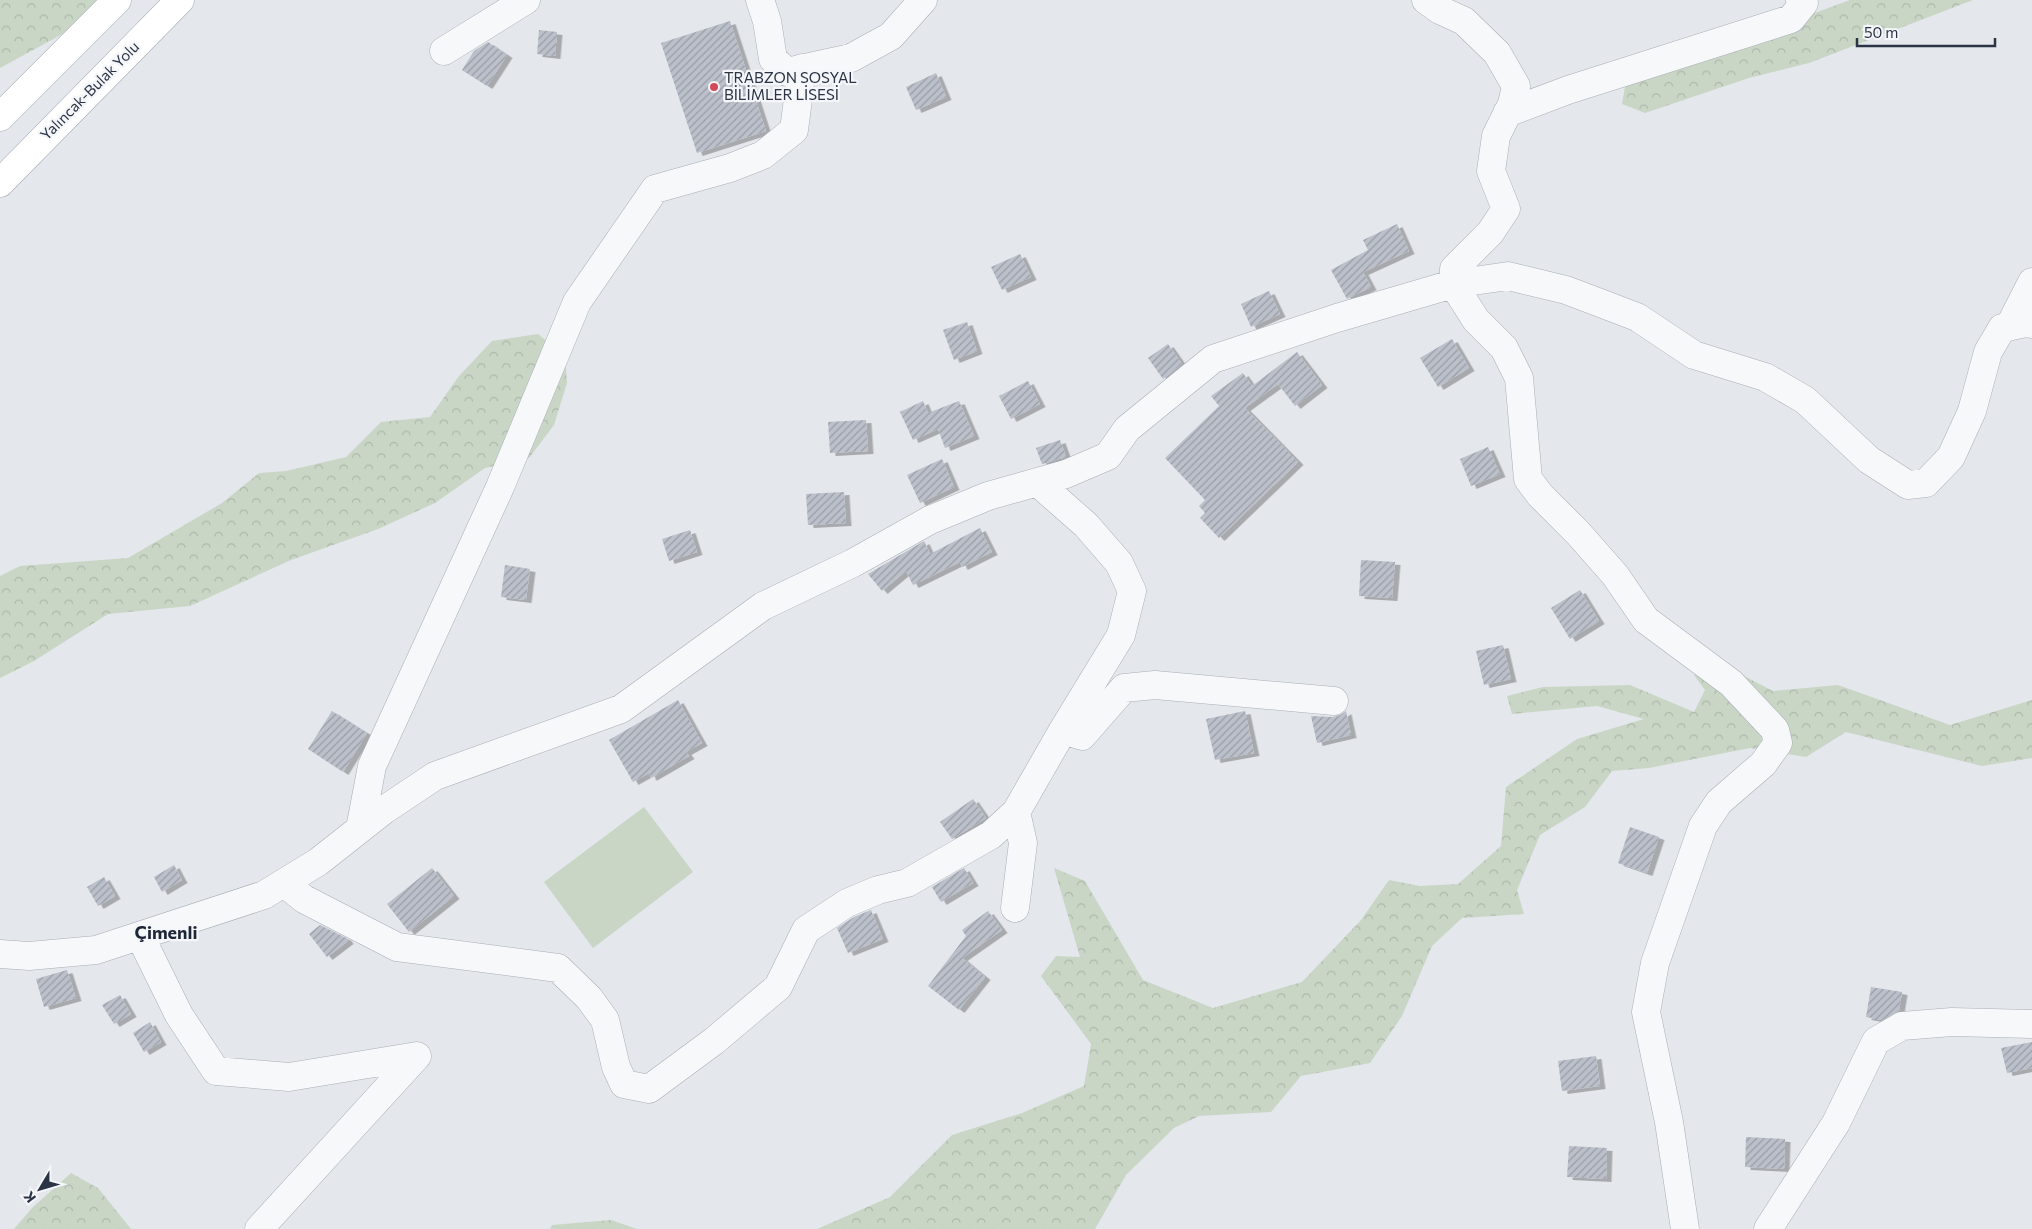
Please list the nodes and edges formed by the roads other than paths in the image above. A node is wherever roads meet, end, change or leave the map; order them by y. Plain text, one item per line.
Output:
1 (117, 0) edge
2 (180, 0) edge
3 (526, 0) edge
4 (760, 0) edge
5 (924, 0) edge
6 (1426, 0) edge
7 (1800, 0) edge
8 (444, 51) dead end
9 (802, 68) junction
10 (1507, 113) junction
11 (0, 118) edge
12 (0, 183) edge
13 (2032, 282) edge
14 (1453, 284) junction
15 (2020, 326) edge
16 (1037, 482) junction
17 (1334, 701) dead end
18 (1063, 730) junction
19 (1016, 812) junction
20 (360, 829) junction
21 (284, 882) junction
22 (1015, 908) dead end
23 (140, 936) junction
24 (0, 954) edge
25 (2032, 1024) edge
26 (259, 1229) edge
27 (1685, 1229) edge
28 (1768, 1229) edge

1 - 11 main road
2 - 12 main road, Yalıncak-Bulak Yolu
3 - 8 street
4 - 9 street
5 - 9 street
6 - 10 street
7 - 10 street
9 - 20 street
10 - 14 street
13 - 15 street
14 - 15 street
14 - 16 street
14 - 27 street
16 - 18 street
16 - 20 street
17 - 18 street
18 - 19 street
19 - 21 street
19 - 22 street
20 - 21 street
21 - 23 street
23 - 24 street
23 - 26 street
25 - 28 street

